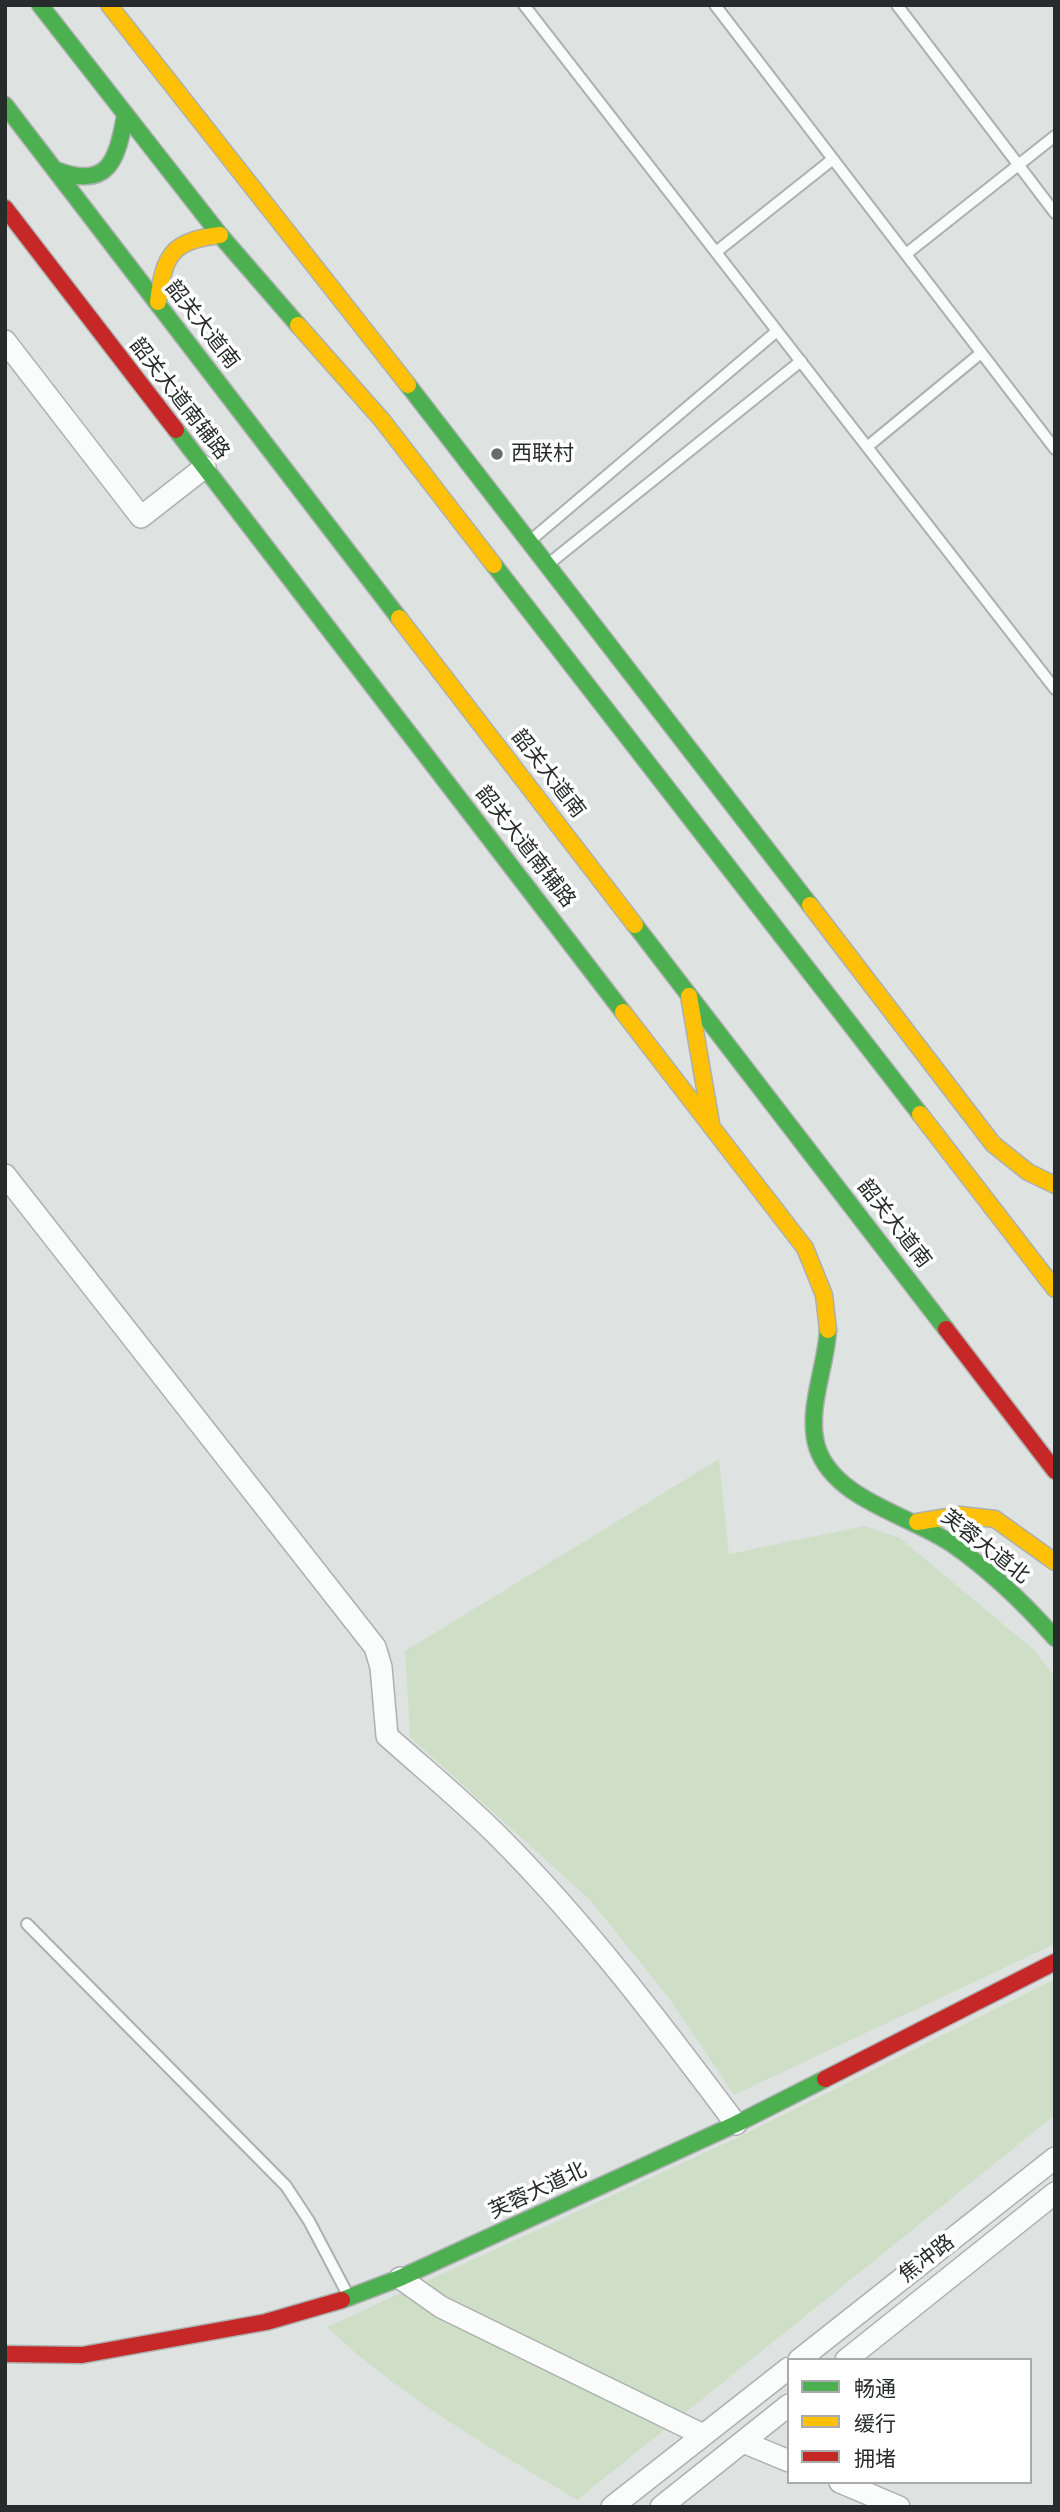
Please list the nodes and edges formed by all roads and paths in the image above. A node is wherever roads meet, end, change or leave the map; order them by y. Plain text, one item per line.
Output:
1 (40, 5) edge
2 (109, 5) edge
3 (524, 5) edge
4 (715, 5) edge
5 (897, 5) edge
6 (5, 105) edge
7 (125, 116) junction
8 (1055, 136) edge
9 (833, 159) junction
10 (1018, 165) junction
11 (56, 170) junction
12 (5, 208) edge
13 (1055, 213) edge
14 (220, 235) junction
15 (716, 252) junction
16 (906, 254) junction
17 (158, 302) junction
18 (777, 331) junction
19 (5, 341) edge
20 (981, 353) junction
21 (801, 361) junction
22 (867, 447) junction
23 (1055, 449) edge
24 (205, 467) junction
25 (529, 541) junction
26 (549, 564) junction
27 (1055, 690) edge
28 (688, 990) junction
29 (711, 1122) junction
30 (5, 1175) edge
31 (1055, 1185) edge
32 (1055, 1289) edge
33 (1055, 1471) edge
34 (917, 1522) junction
35 (1055, 1562) edge
36 (1055, 1638) edge
37 (27, 1924) dead end
38 (1055, 1962) edge
39 (736, 2124) junction
40 (1055, 2158) edge
41 (1055, 2193) edge
42 (400, 2278) junction
43 (349, 2297) junction
44 (5, 2354) edge
45 (802, 2358) edge
46 (848, 2358) edge
47 (787, 2370) edge
48 (787, 2407) edge
49 (703, 2435) junction
50 (743, 2442) junction
51 (787, 2460) edge
52 (845, 2484) edge
53 (612, 2507) edge
54 (660, 2507) edge
55 (899, 2507) edge

1 - 7 main road
2 - 25 main road
3 - 15 lane
4 - 9 lane
5 - 10 lane
6 - 11 main road, 韶关大道南
7 - 11 main road
7 - 14 main road
8 - 10 lane
9 - 15 lane
9 - 16 lane
10 - 13 lane
10 - 16 lane
11 - 17 main road, 韶关大道南
12 - 24 main road, 韶关大道南辅路
14 - 17 main road
14 - 32 main road
15 - 18 lane
16 - 20 lane
17 - 28 main road, 韶关大道南
18 - 21 lane
18 - 25 lane
19 - 24 street
20 - 22 lane
20 - 23 lane
21 - 22 lane
21 - 26 lane
22 - 27 lane
24 - 29 main road, 韶关大道南辅路
25 - 26 main road
26 - 31 main road
28 - 29 main road
28 - 33 main road, 韶关大道南
29 - 34 main road, 韶关大道南辅路
30 - 39 street
34 - 35 main road
34 - 36 main road, 芙蓉大道北
37 - 43 lane
38 - 39 main road, 芙蓉大道北
39 - 42 main road, 芙蓉大道北
40 - 45 street, 焦冲路
41 - 46 street, 焦冲路
42 - 43 main road, 芙蓉大道北
42 - 49 street
43 - 44 main road, 芙蓉大道北
47 - 49 street
48 - 50 street
49 - 53 street
50 - 51 street
50 - 54 street
52 - 55 street

